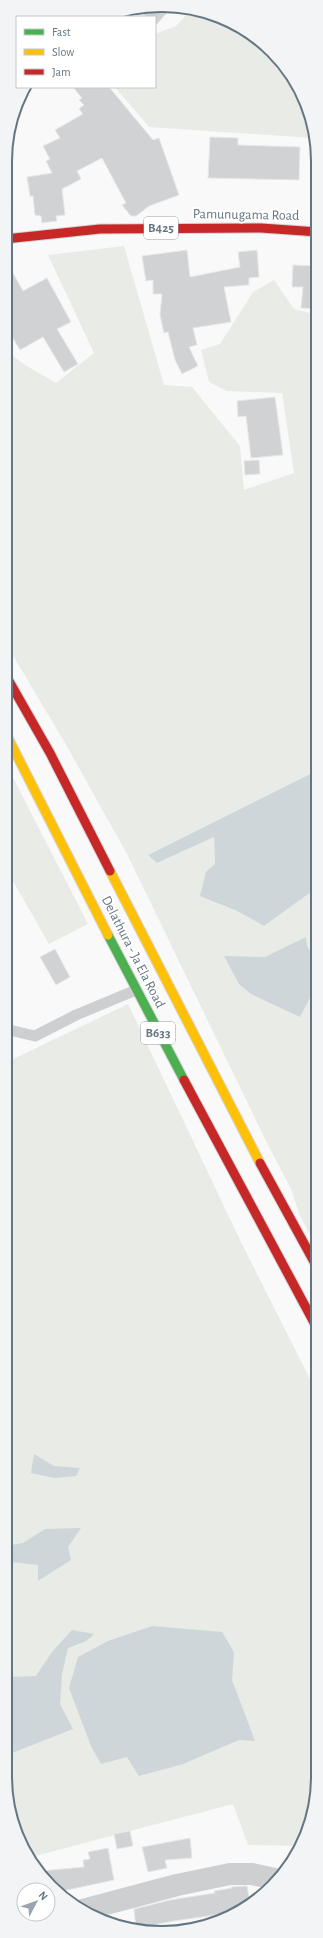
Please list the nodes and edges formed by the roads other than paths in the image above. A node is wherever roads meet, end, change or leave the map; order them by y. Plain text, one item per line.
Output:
1 (311, 232) edge
2 (12, 238) edge
3 (12, 685) edge
4 (12, 744) edge
5 (136, 990) junction
6 (12, 1031) edge
7 (311, 1257) edge
8 (311, 1317) edge
9 (271, 1878) edge
10 (90, 1908) edge

1 - 2 main road, Pamunugama Road / B425
3 - 7 main road, Delathura - Ja Ela Road / B633
4 - 5 main road, Delathura - Ja Ela Road / B633
5 - 6 lane
5 - 8 main road, Delathura - Ja Ela Road / B633
9 - 10 street

